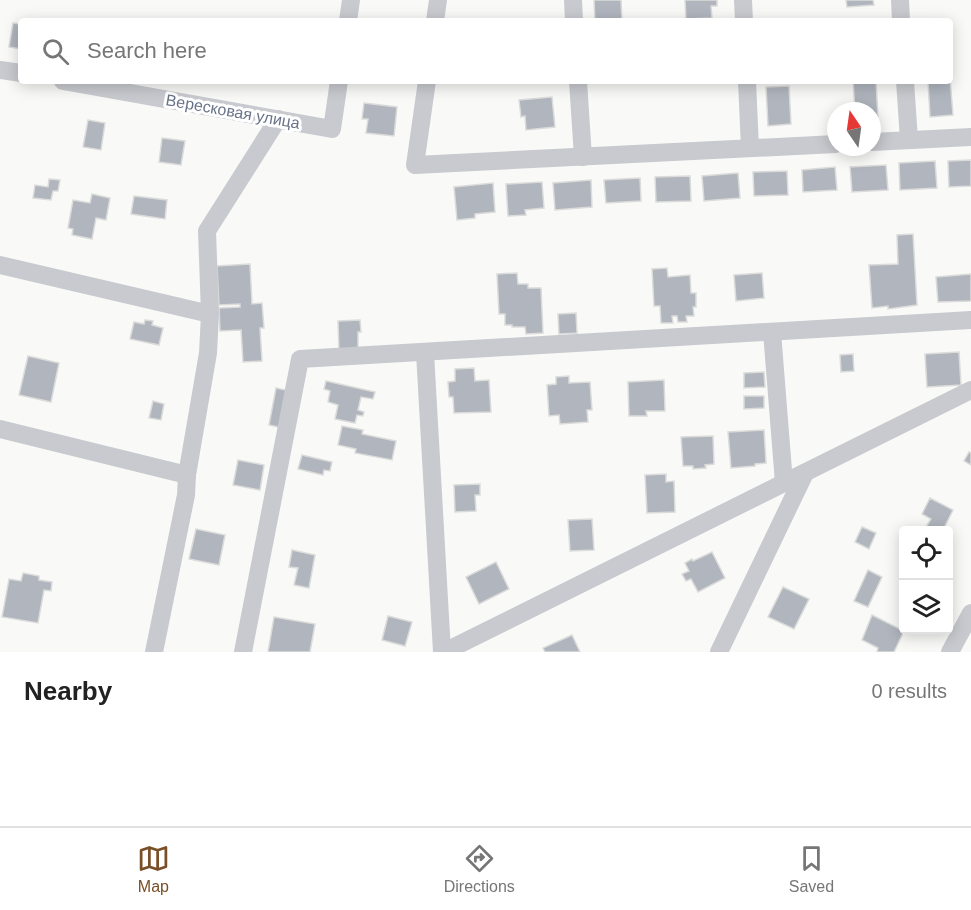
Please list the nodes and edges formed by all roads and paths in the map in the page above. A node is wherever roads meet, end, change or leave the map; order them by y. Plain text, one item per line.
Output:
1 (351, 0) edge
2 (438, 0) edge
3 (573, 0) edge
4 (743, 0) edge
5 (900, 0) edge
6 (348, 18) edge
7 (435, 18) edge
8 (574, 18) edge
9 (744, 18) edge
10 (902, 18) edge
11 (0, 70) edge
12 (18, 73) edge
13 (80, 84) edge
14 (339, 84) edge
15 (427, 84) edge
16 (578, 84) edge
17 (747, 84) edge
18 (905, 84) edge
19 (278, 119) junction
20 (971, 137) edge
21 (909, 140) junction
22 (881, 142) edge
23 (827, 144) edge
24 (750, 148) junction
25 (583, 157) junction
26 (0, 265) edge
27 (210, 314) junction
28 (971, 320) edge
29 (772, 332) junction
30 (425, 353) junction
31 (971, 390) edge
32 (0, 429) edge
33 (805, 472) junction
34 (187, 476) junction
35 (784, 483) junction
36 (971, 613) edge
37 (460, 648) edge
38 (154, 652) edge
39 (243, 652) edge
40 (443, 652) edge
41 (719, 652) edge
42 (950, 652) edge

1 - 6 street
2 - 7 street
3 - 8 street
4 - 9 street
5 - 10 street
11 - 12 street
13 - 19 street, Вересковая улица
14 - 19 street, Вересковая улица
15 - 25 street
16 - 25 street
17 - 24 street
18 - 21 street
19 - 27 street
20 - 21 street
21 - 22 street
23 - 24 street
24 - 25 street
26 - 27 street
27 - 34 street
28 - 29 street
29 - 30 street
29 - 35 street
30 - 39 street
30 - 40 street
31 - 33 street
32 - 34 street
33 - 35 street
33 - 41 street
34 - 38 street
35 - 37 street
36 - 42 street
37 - 40 street

